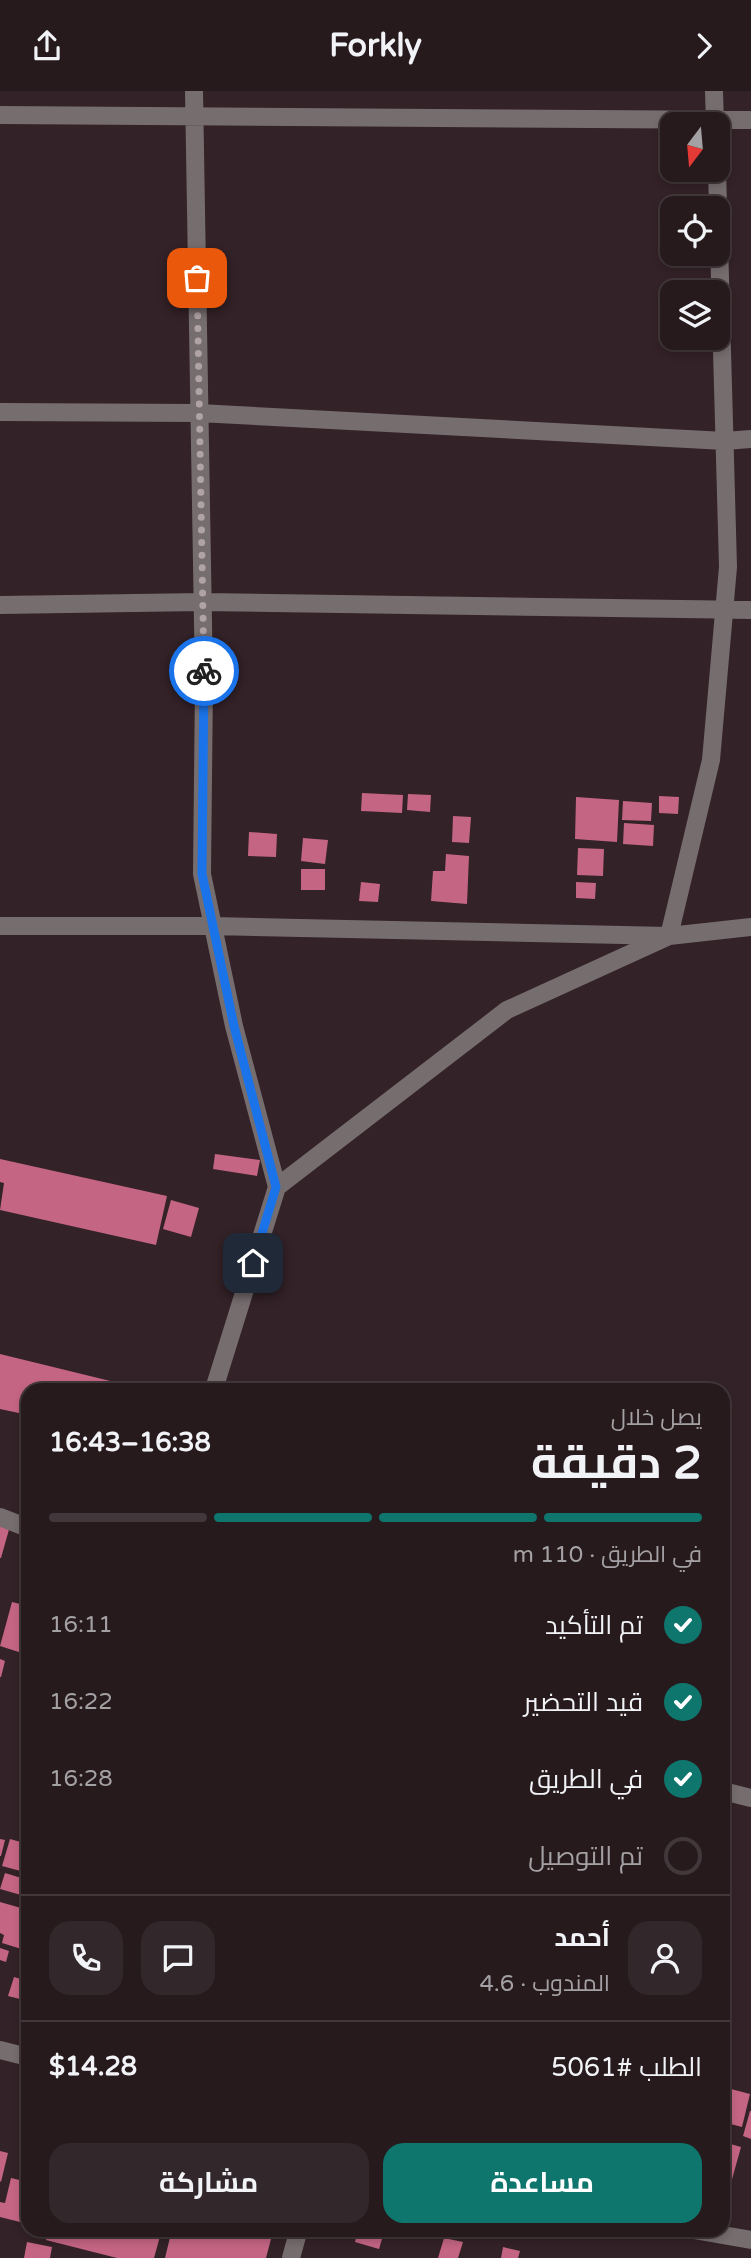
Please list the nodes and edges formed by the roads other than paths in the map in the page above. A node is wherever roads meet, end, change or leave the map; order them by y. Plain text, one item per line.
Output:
1 (194, 91) edge
2 (714, 91) edge
3 (715, 112) edge
4 (0, 115) edge
5 (195, 116) junction
6 (751, 120) edge
7 (660, 122) edge
8 (730, 122) edge
9 (717, 182) edge
10 (0, 412) edge
11 (199, 413) junction
12 (751, 439) edge
13 (725, 441) junction
14 (202, 602) junction
15 (0, 605) edge
16 (751, 610) edge
17 (724, 611) junction
18 (0, 926) edge
19 (213, 926) junction
20 (751, 927) edge
21 (669, 936) junction
22 (276, 1187) junction
23 (216, 1383) edge
24 (0, 1517) edge
25 (21, 1525) edge
26 (730, 1793) edge
27 (751, 1798) edge
28 (0, 2050) edge
29 (21, 2054) edge
30 (730, 2236) edge
31 (297, 2237) edge
32 (751, 2240) edge
33 (291, 2258) edge

1 - 5 street
2 - 3 street
4 - 5 street
5 - 7 street
5 - 11 street
6 - 8 street
9 - 13 street
10 - 11 street
11 - 13 street
11 - 14 street
12 - 13 street
13 - 17 street
14 - 15 street
14 - 17 street
14 - 19 street
16 - 17 street
17 - 21 street
18 - 19 street
19 - 21 street
19 - 22 street
20 - 21 street
21 - 22 street
22 - 23 street
24 - 25 street
26 - 27 street
28 - 29 street
30 - 32 street
31 - 33 street

